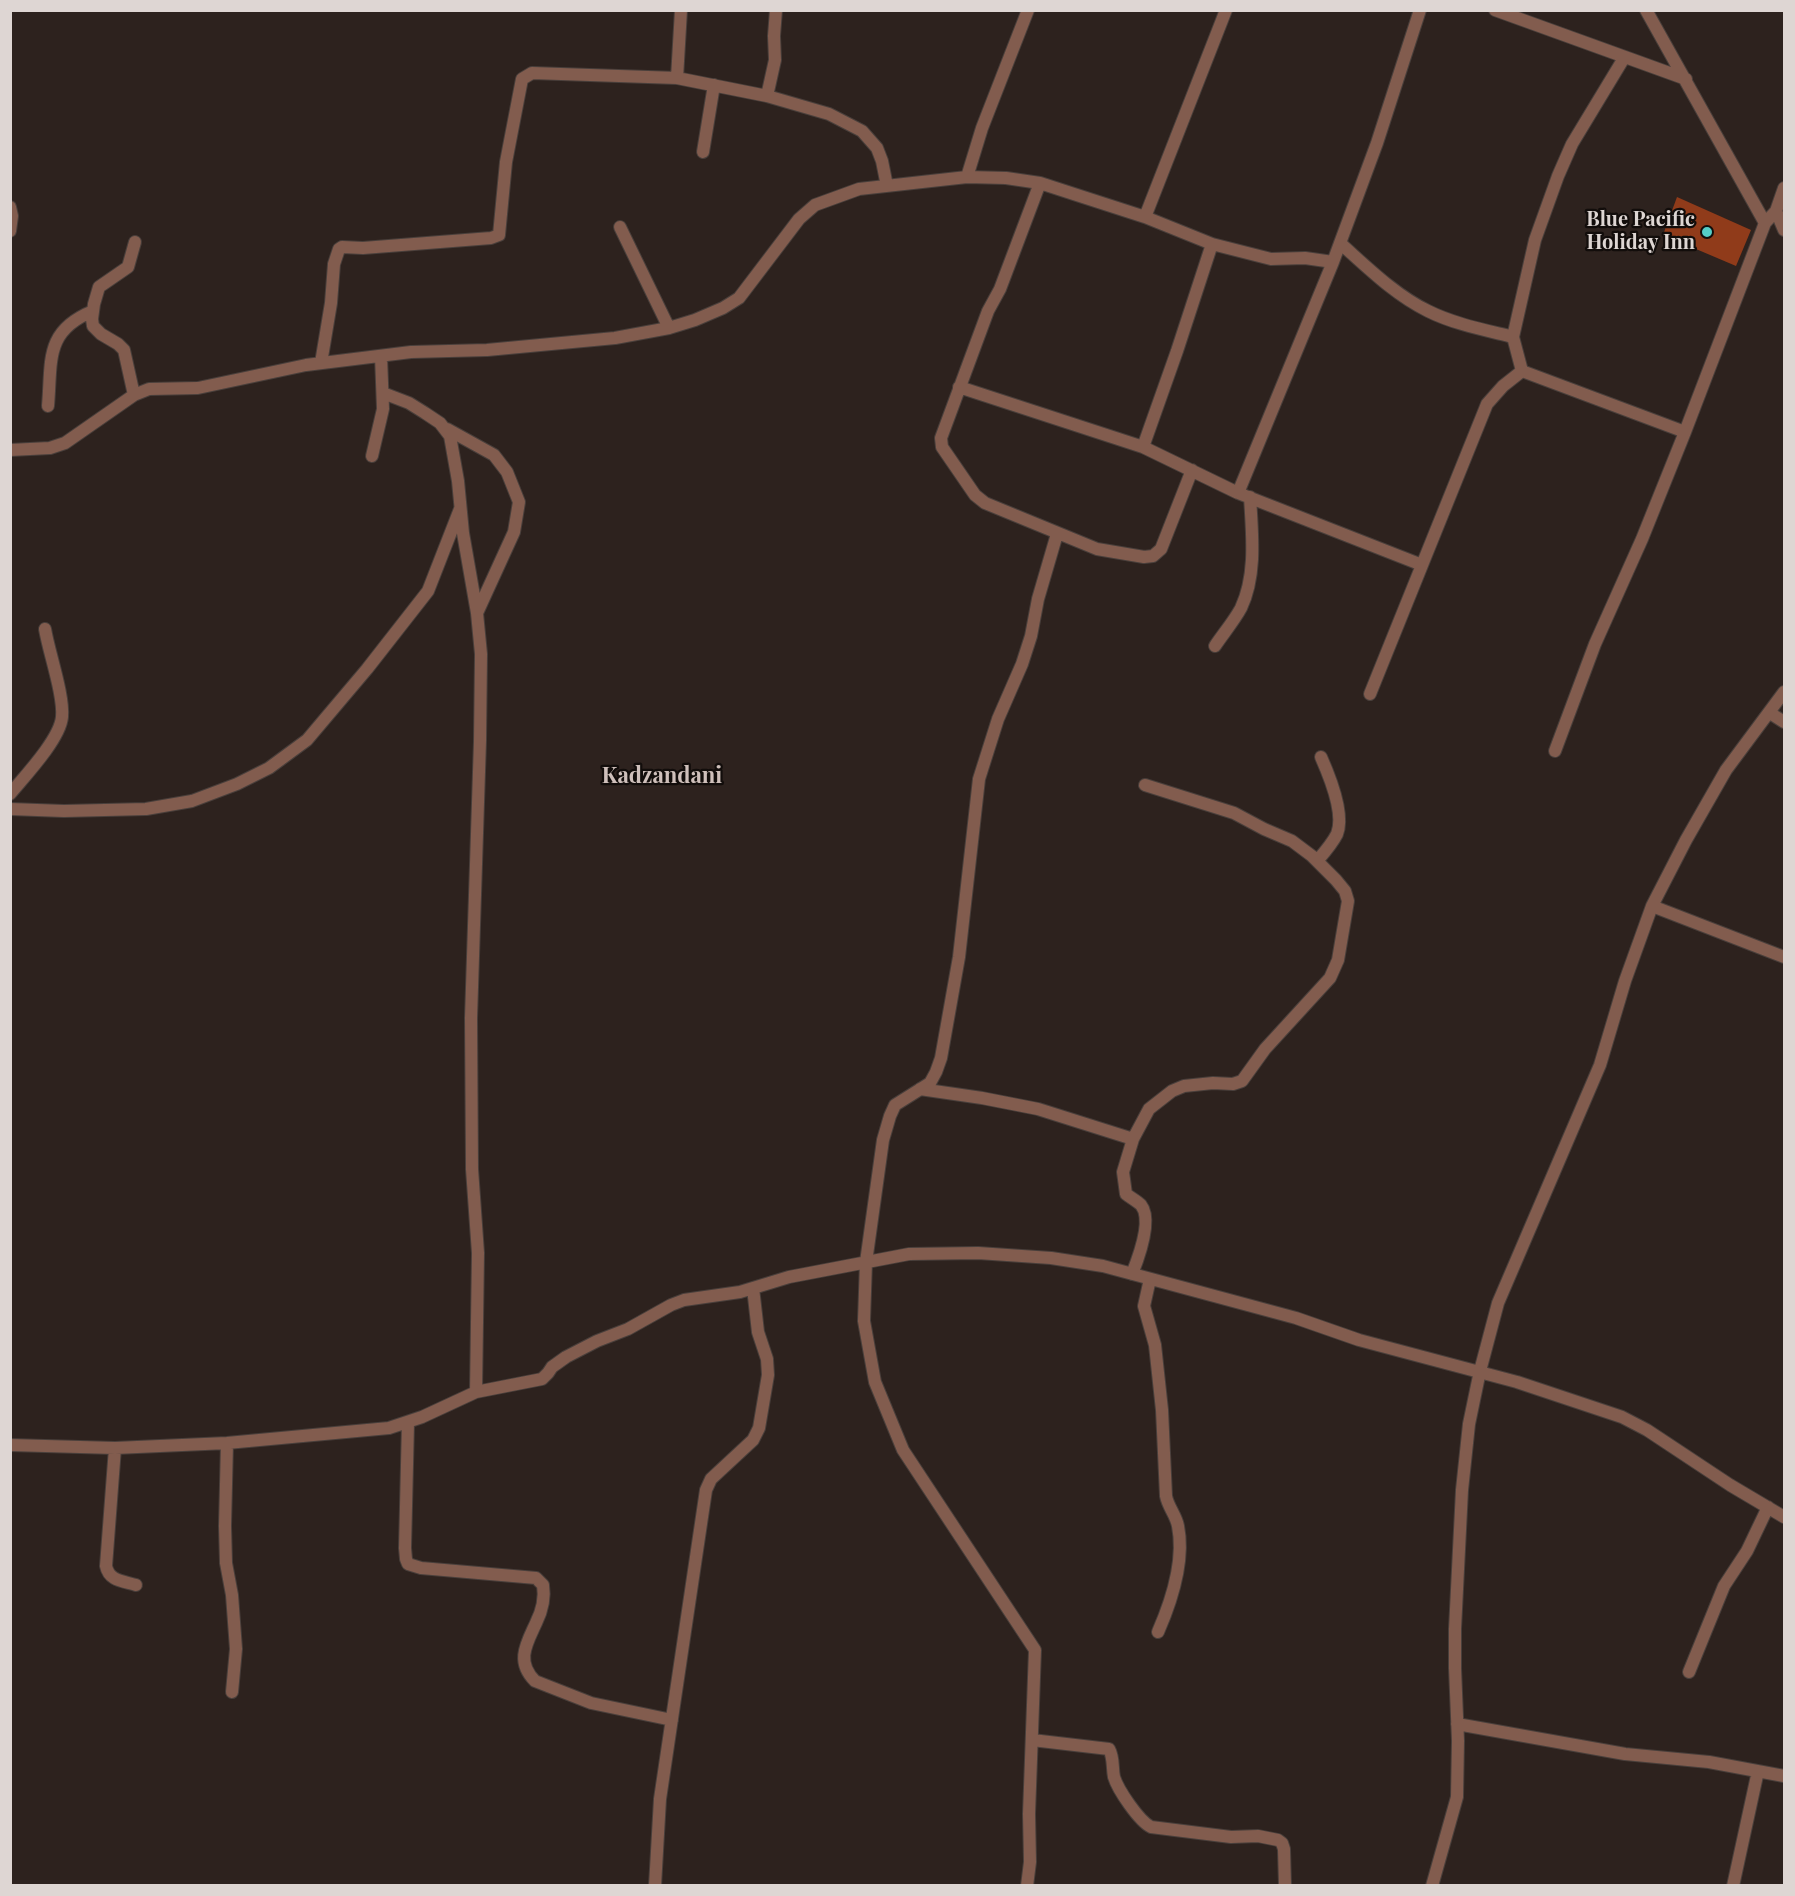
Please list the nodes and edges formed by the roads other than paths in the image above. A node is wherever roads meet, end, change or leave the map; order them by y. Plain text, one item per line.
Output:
1 (681, 10) edge
2 (776, 10) edge
3 (1028, 10) edge
4 (1226, 10) edge
5 (1420, 10) edge
6 (1495, 10) edge
7 (1646, 10) edge
8 (1515, 14) edge
9 (1624, 58) junction
10 (677, 78) junction
11 (1686, 79) junction
12 (714, 85) junction
13 (767, 96) junction
14 (703, 152) dead end
15 (967, 177) junction
16 (1040, 183) junction
17 (887, 186) junction
18 (1785, 188) edge
19 (10, 207) edge
20 (1776, 211) junction
21 (1145, 217) junction
22 (1765, 223) junction
23 (620, 227) dead end
24 (1785, 230) edge
25 (10, 231) edge
26 (135, 242) dead end
27 (1340, 243) junction
28 (1212, 244) junction
29 (1333, 262) junction
30 (93, 311) junction
31 (669, 328) junction
32 (1513, 337) junction
33 (381, 356) junction
34 (321, 363) junction
35 (1522, 371) junction
36 (959, 387) junction
37 (383, 393) junction
38 (134, 395) junction
39 (48, 406) dead end
40 (447, 429) junction
41 (1685, 432) junction
42 (1143, 447) junction
43 (10, 450) edge
44 (372, 456) dead end
45 (1192, 470) junction
46 (1244, 495) junction
47 (460, 508) junction
48 (1058, 534) junction
49 (1422, 565) junction
50 (477, 613) junction
51 (45, 629) dead end
52 (1215, 646) dead end
53 (1785, 692) edge
54 (1370, 694) dead end
55 (1770, 713) junction
56 (1785, 722) edge
57 (1555, 751) dead end
58 (1321, 757) dead end
59 (1145, 786) dead end
60 (10, 794) edge
61 (10, 808) edge
62 (1317, 861) junction
63 (1652, 906) junction
64 (1785, 957) edge
65 (920, 1089) junction
66 (1133, 1139) junction
67 (866, 1262) junction
68 (1132, 1274) junction
69 (1150, 1279) junction
70 (753, 1288) junction
71 (1480, 1371) junction
72 (476, 1392) junction
73 (408, 1423) junction
74 (227, 1443) junction
75 (10, 1445) edge
76 (115, 1448) junction
77 (1768, 1507) junction
78 (1785, 1517) edge
79 (136, 1585) dead end
80 (1158, 1632) dead end
81 (1689, 1672) dead end
82 (232, 1692) dead end
83 (672, 1720) junction
84 (1457, 1724) junction
85 (1032, 1740) junction
86 (1758, 1771) junction
87 (1785, 1776) edge
88 (655, 1886) edge
89 (1027, 1886) edge
90 (1285, 1886) edge
91 (1432, 1886) edge
92 (1733, 1886) edge

1 - 10 street
2 - 13 street
3 - 15 street
4 - 21 street
5 - 27 street
6 - 8 street
7 - 11 street
8 - 9 street
9 - 11 street
9 - 32 street
10 - 12 street
10 - 34 street
11 - 22 street
12 - 13 street
12 - 14 street
13 - 17 street
15 - 16 street
15 - 17 street
16 - 21 street
16 - 36 street
17 - 31 street
18 - 20 street
19 - 25 street
20 - 22 street
20 - 24 street
21 - 28 street
22 - 41 street
23 - 31 street
26 - 30 street
27 - 29 street
27 - 32 street
28 - 29 street
28 - 42 street
29 - 46 street
30 - 38 street
30 - 39 street
31 - 33 street
32 - 35 street
33 - 34 street
33 - 37 street
34 - 38 street
35 - 41 street
35 - 49 street
36 - 42 street
36 - 48 street
37 - 40 street
37 - 44 street
38 - 43 street
40 - 47 street
40 - 50 street
41 - 57 street
42 - 45 street
45 - 46 street
45 - 48 street
46 - 49 street
46 - 52 street
47 - 50 street
47 - 61 street
48 - 65 street
49 - 54 street
50 - 72 street
51 - 60 street
53 - 55 street
55 - 56 street
55 - 63 street
58 - 62 street
59 - 62 street
62 - 66 street
63 - 64 street
63 - 71 street
65 - 66 street
65 - 67 street
66 - 68 street
67 - 68 street
67 - 70 street
67 - 85 street
68 - 69 street
69 - 71 street
69 - 80 street
70 - 72 street
70 - 83 street
71 - 77 street
71 - 84 street
72 - 73 street
73 - 74 street
73 - 83 street
74 - 76 street
74 - 82 street
75 - 76 street
76 - 79 street
77 - 78 street
77 - 81 street
83 - 88 street
84 - 86 street
84 - 91 street
85 - 89 street
85 - 90 street
86 - 87 street
86 - 92 street

